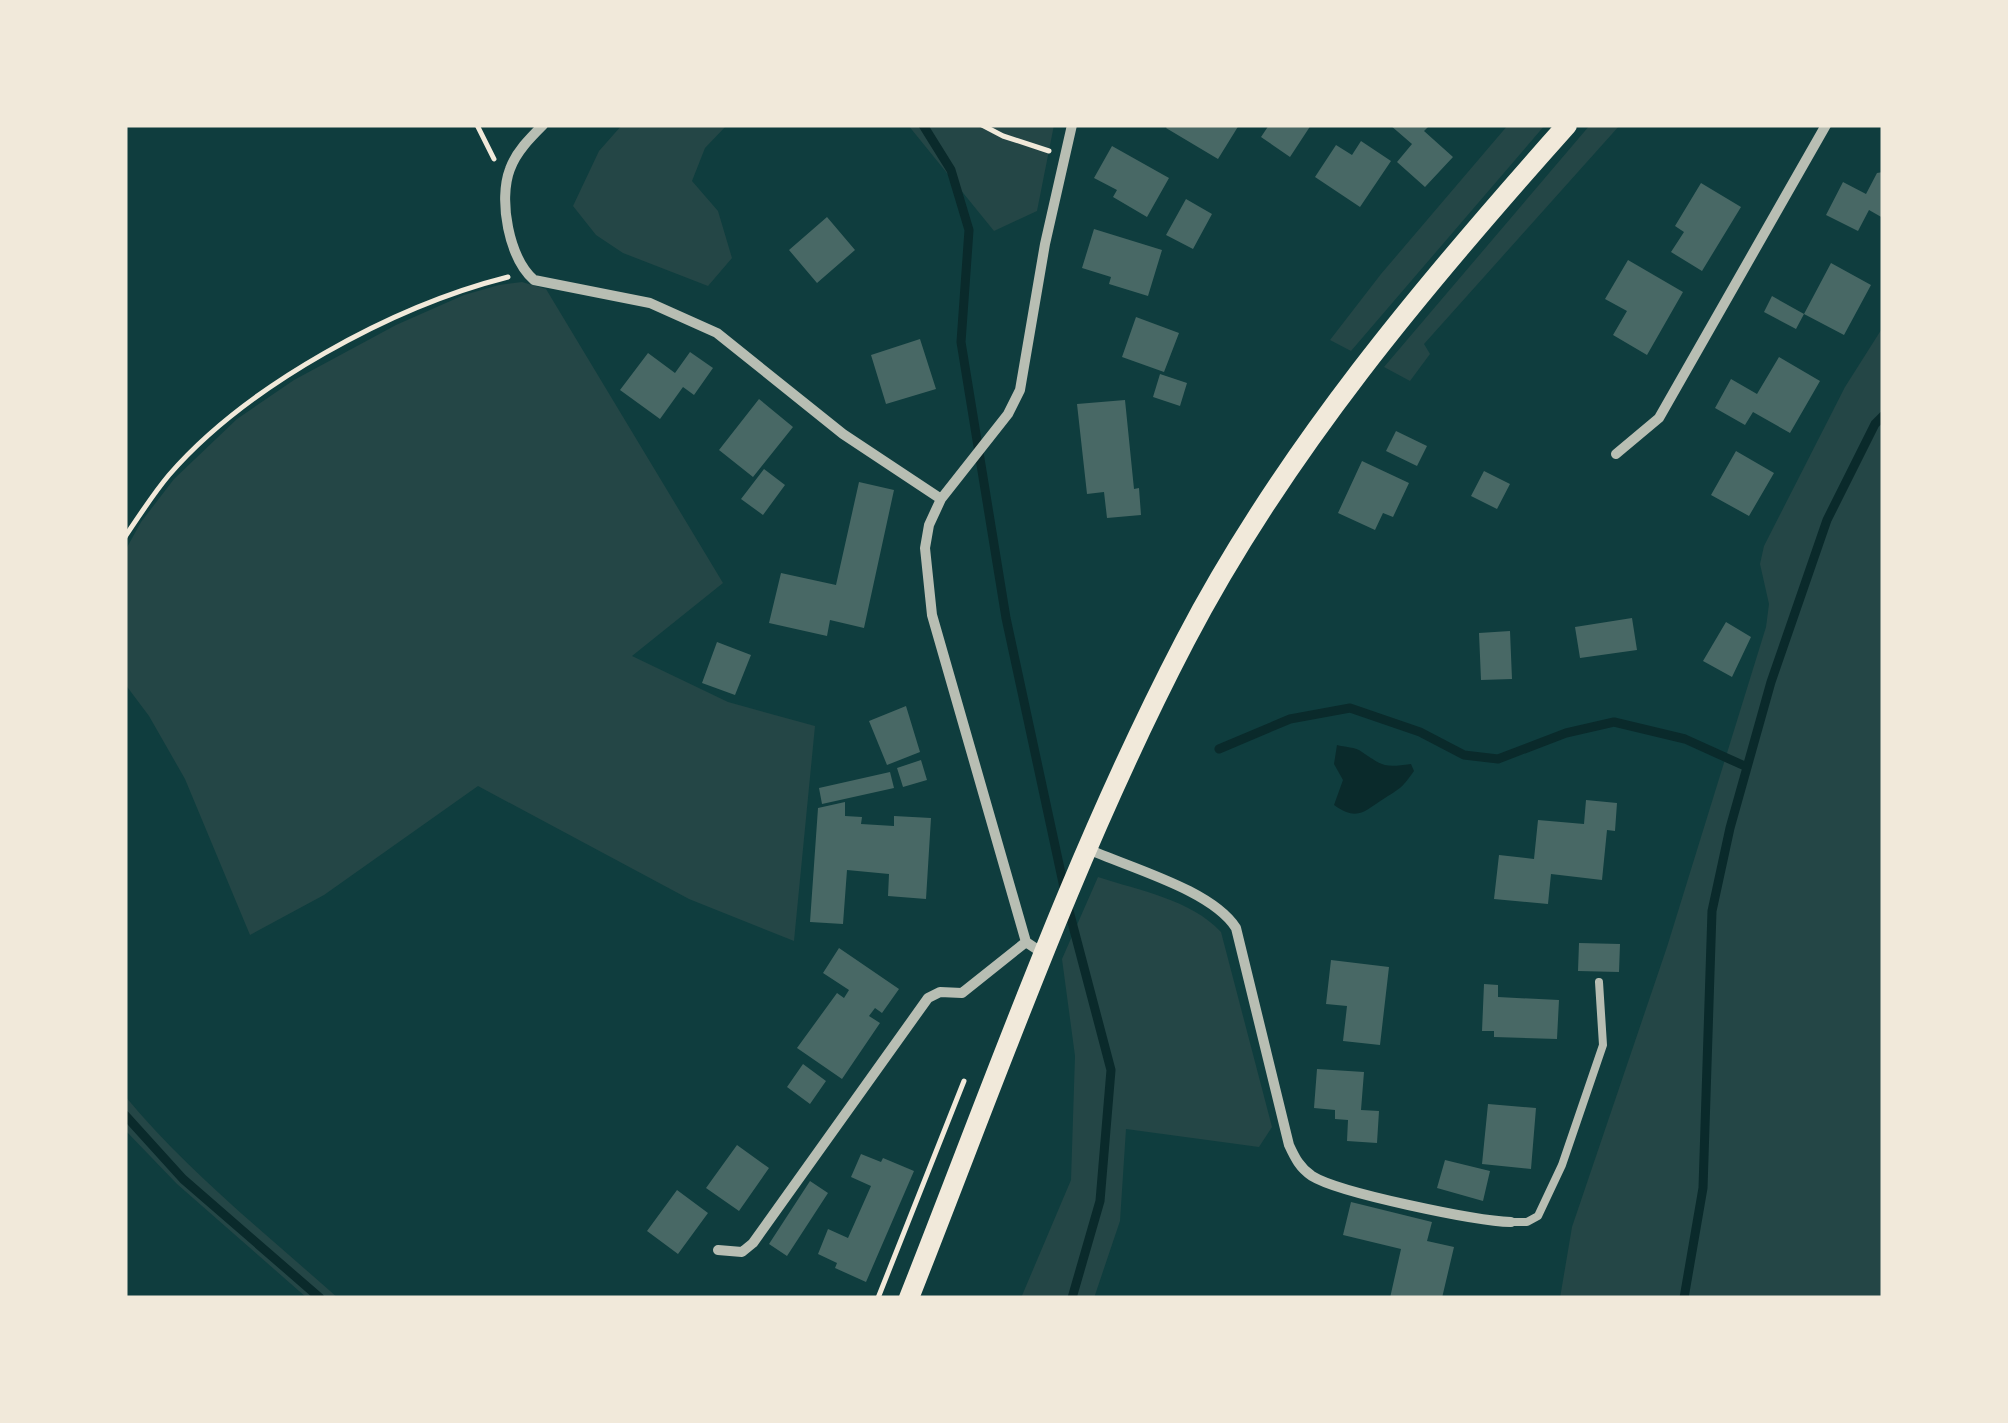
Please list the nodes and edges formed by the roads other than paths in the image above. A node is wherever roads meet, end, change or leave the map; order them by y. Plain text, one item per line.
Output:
1 (543, 125) edge
2 (1072, 125) edge
3 (1567, 125) edge
4 (1826, 125) edge
5 (1616, 454) dead end
6 (940, 499) junction
7 (1083, 858) junction
8 (1026, 942) junction
9 (1047, 946) junction
10 (1599, 982) dead end
11 (1511, 1222) joint
12 (718, 1250) dead end
13 (910, 1298) edge

1 - 6 street
2 - 6 street
3 - 7 main road
4 - 5 street
6 - 8 street
7 - 9 main road
7 - 11 street
8 - 9 street
8 - 12 street
9 - 13 main road
10 - 11 lane

